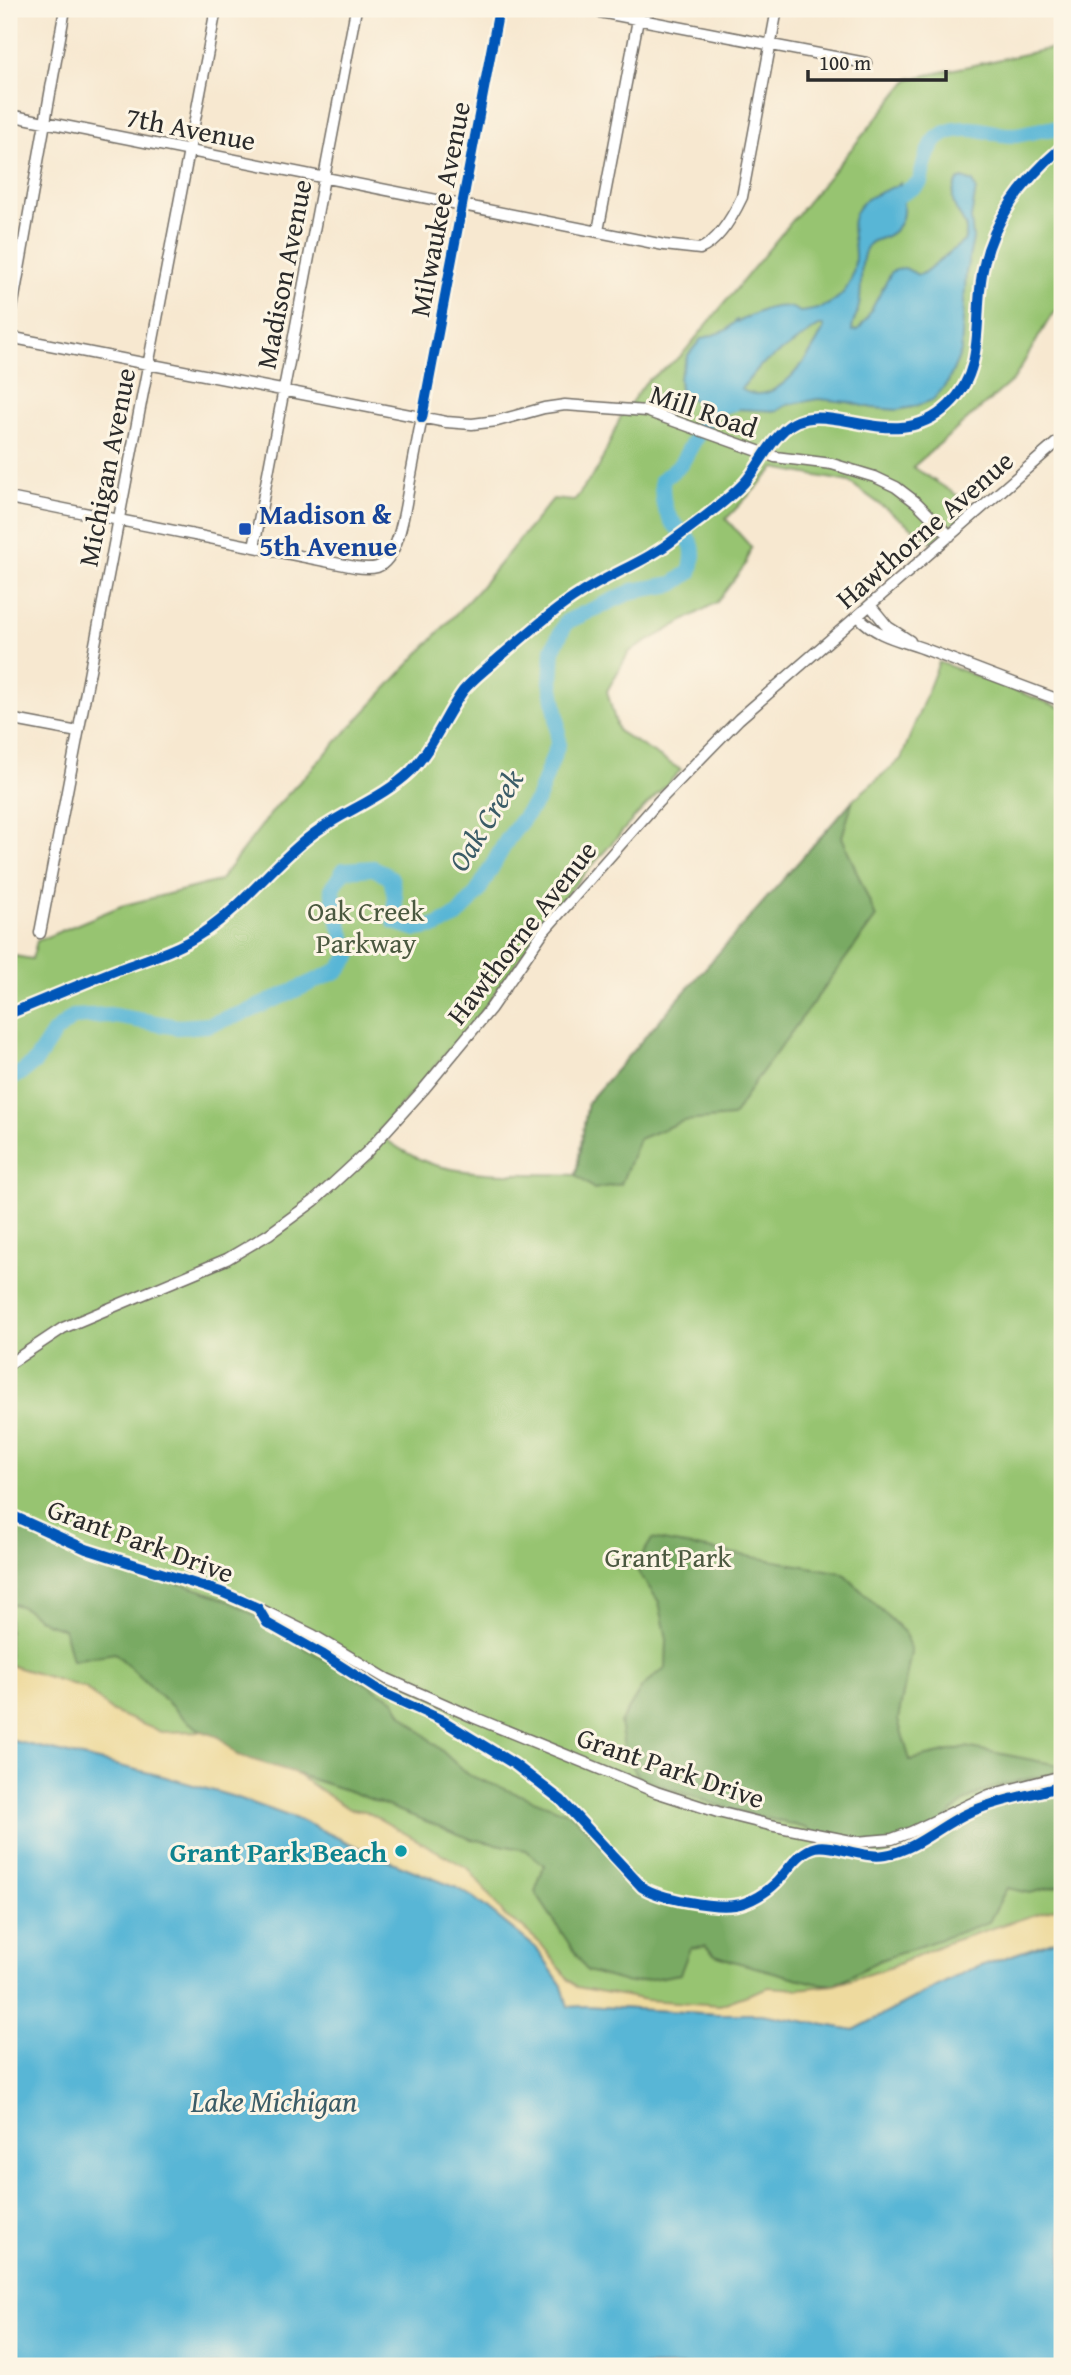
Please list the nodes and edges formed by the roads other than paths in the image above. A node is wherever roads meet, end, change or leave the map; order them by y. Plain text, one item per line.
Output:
1 (65, 9) edge
2 (216, 9) edge
3 (356, 9) edge
4 (499, 9) edge
5 (583, 9) edge
6 (640, 9) edge
7 (777, 9) edge
8 (638, 20) junction
9 (771, 46) junction
10 (866, 63) dead end
11 (9, 115) edge
12 (45, 123) junction
13 (1058, 150) edge
14 (189, 152) junction
15 (324, 178) junction
16 (463, 205) junction
17 (597, 232) junction
18 (9, 327) edge
19 (9, 337) edge
20 (149, 365) junction
21 (284, 392) junction
22 (422, 418) junction
23 (1062, 438) edge
24 (765, 454) junction
25 (9, 498) edge
26 (119, 520) junction
27 (950, 536) junction
28 (254, 547) junction
29 (870, 605) junction
30 (858, 616) junction
31 (922, 648) junction
32 (1062, 701) edge
33 (9, 719) edge
34 (78, 732) junction
35 (40, 933) dead end
36 (9, 1014) edge
37 (9, 1364) edge
38 (9, 1514) edge
39 (1062, 1776) edge

1 - 12 street
2 - 14 street, Michigan Avenue
3 - 15 street, Madison Avenue
4 - 16 street, Milwaukee Avenue
5 - 8 street
6 - 8 street
7 - 9 street
8 - 9 street
8 - 17 street
9 - 10 street
9 - 17 street, 7th Avenue
11 - 12 street, 7th Avenue
12 - 14 street, 7th Avenue
12 - 18 street
13 - 24 street
14 - 15 street, 7th Avenue
14 - 20 street, Michigan Avenue
15 - 16 street, 7th Avenue
15 - 21 street, Madison Avenue
16 - 17 street, 7th Avenue
16 - 22 street, Milwaukee Avenue
19 - 20 street, Mill Road
20 - 21 street, Mill Road
20 - 26 street, Michigan Avenue
21 - 22 street, Mill Road
21 - 28 street, Madison Avenue
22 - 24 street, Mill Road
22 - 28 street, Milwaukee Avenue
23 - 27 street, Hawthorne Avenue
24 - 27 street, Mill Road
24 - 36 street
25 - 26 street
26 - 28 street
26 - 34 street, Michigan Avenue
27 - 29 street, Hawthorne Avenue
29 - 30 street, Hawthorne Avenue
29 - 31 street
30 - 31 street
30 - 37 street, Hawthorne Avenue
31 - 32 street
33 - 34 street
34 - 35 street, Michigan Avenue
38 - 39 street, Grant Park Drive

